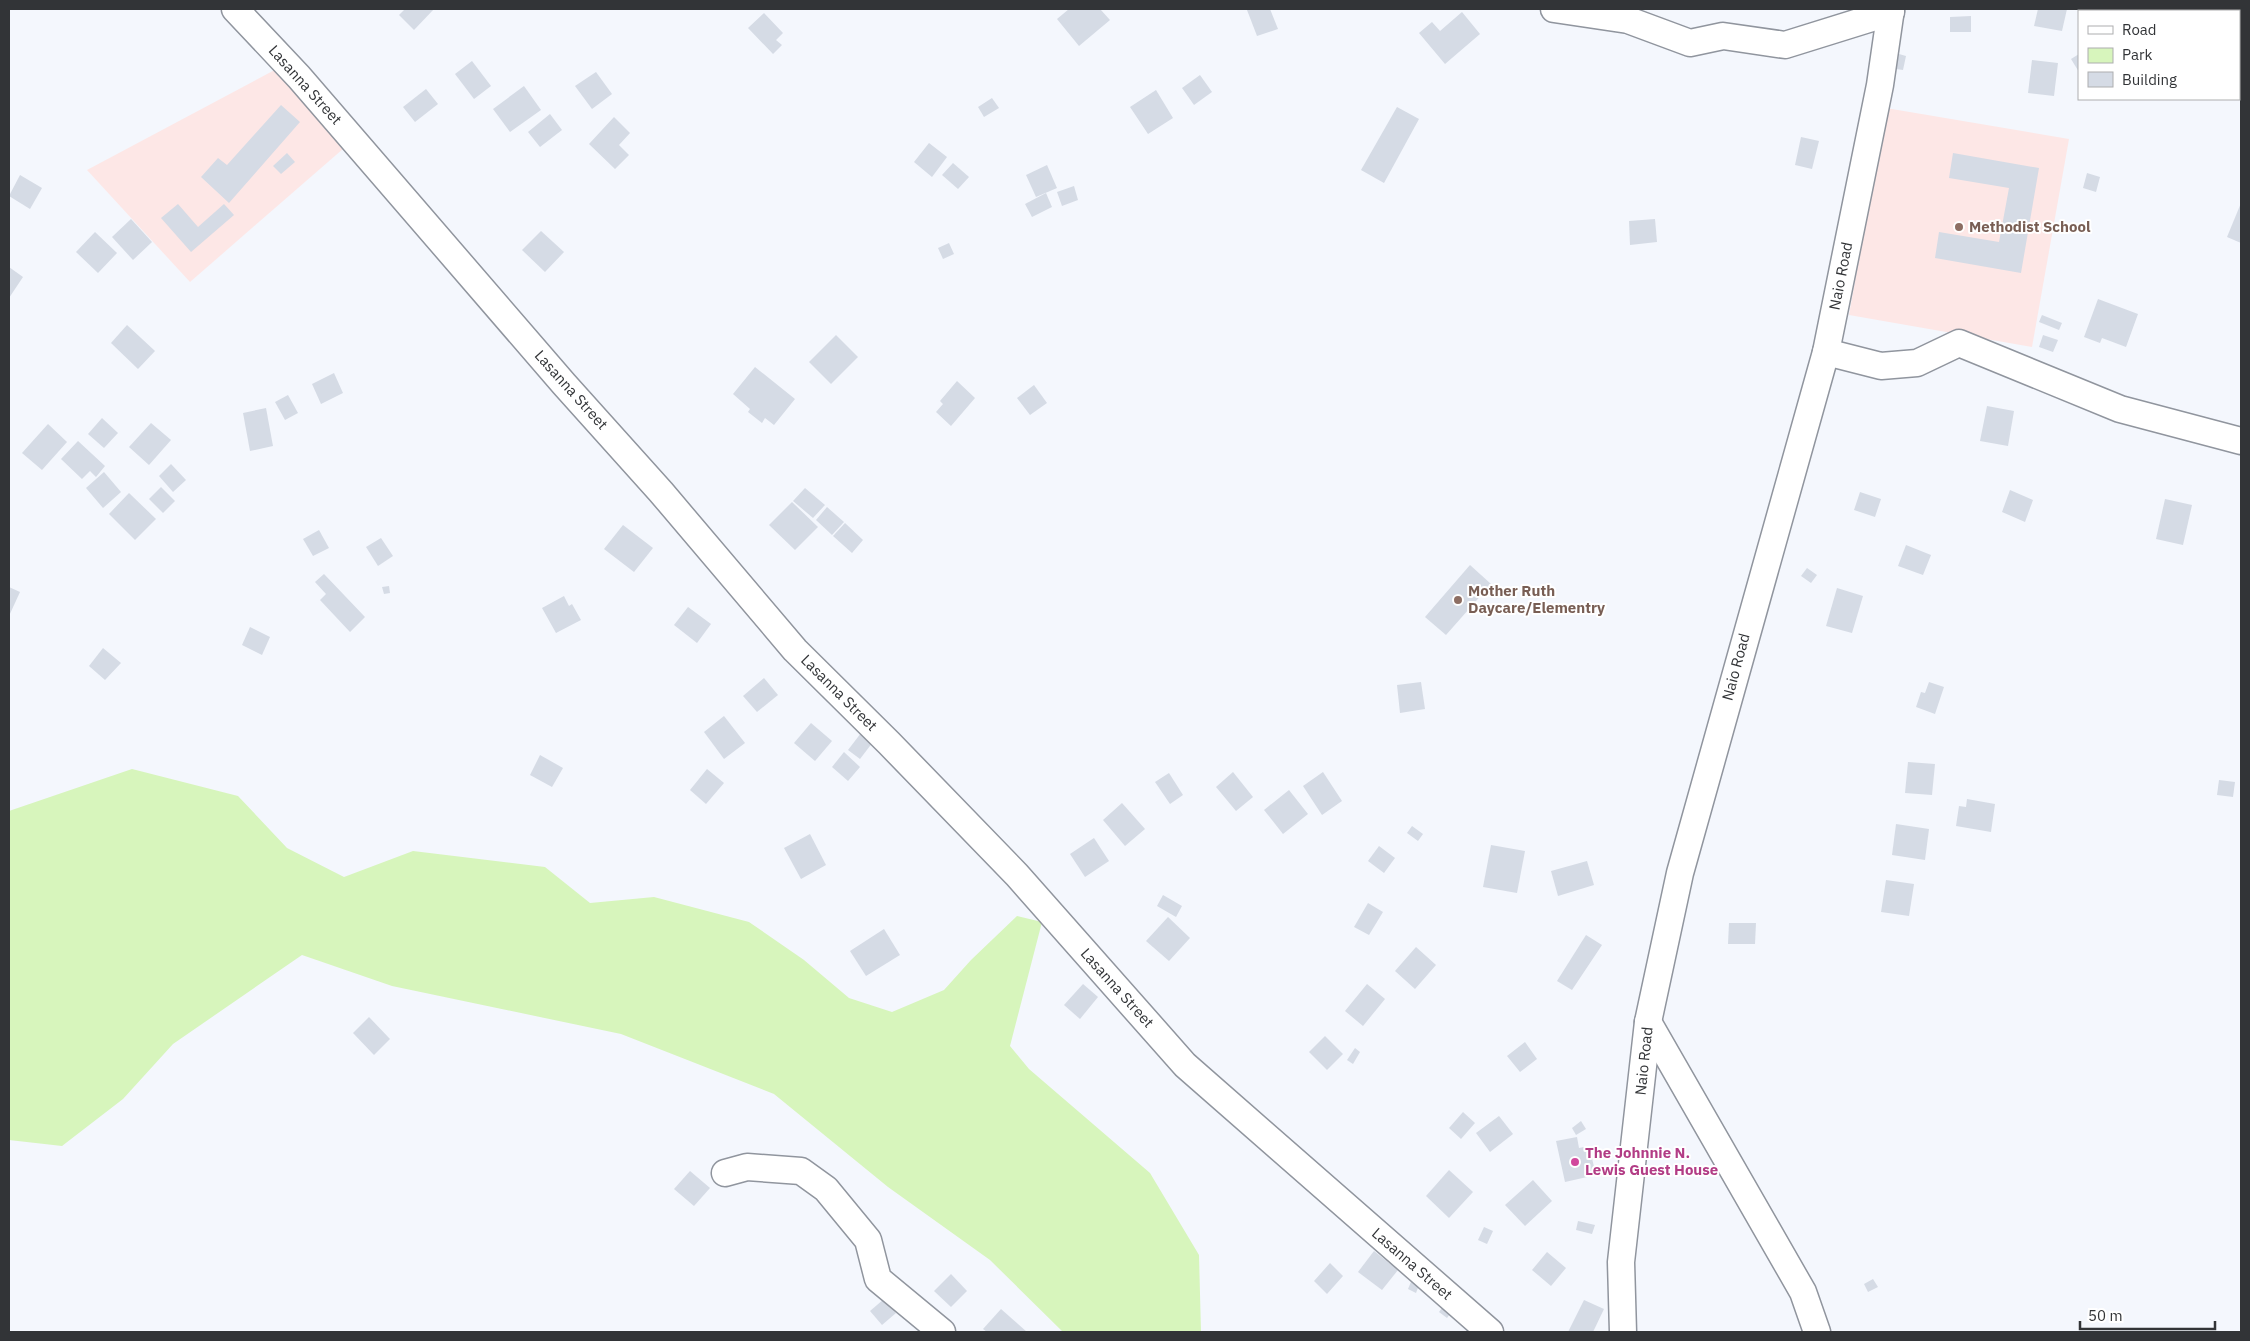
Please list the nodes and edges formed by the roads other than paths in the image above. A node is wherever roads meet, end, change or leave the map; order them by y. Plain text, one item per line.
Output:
1 (235, 9) edge
2 (1554, 9) edge
3 (1891, 10) edge
4 (1826, 352) junction
5 (2241, 442) edge
6 (1648, 1022) junction
7 (725, 1173) dead end
8 (942, 1332) edge
9 (1490, 1332) edge
10 (1623, 1332) edge
11 (1817, 1332) edge

1 - 9 street, Lasanna Street
2 - 3 street
3 - 4 street, Naio Road
4 - 5 street
4 - 6 street, Naio Road
6 - 10 street, Naio Road
6 - 11 street
7 - 8 street

